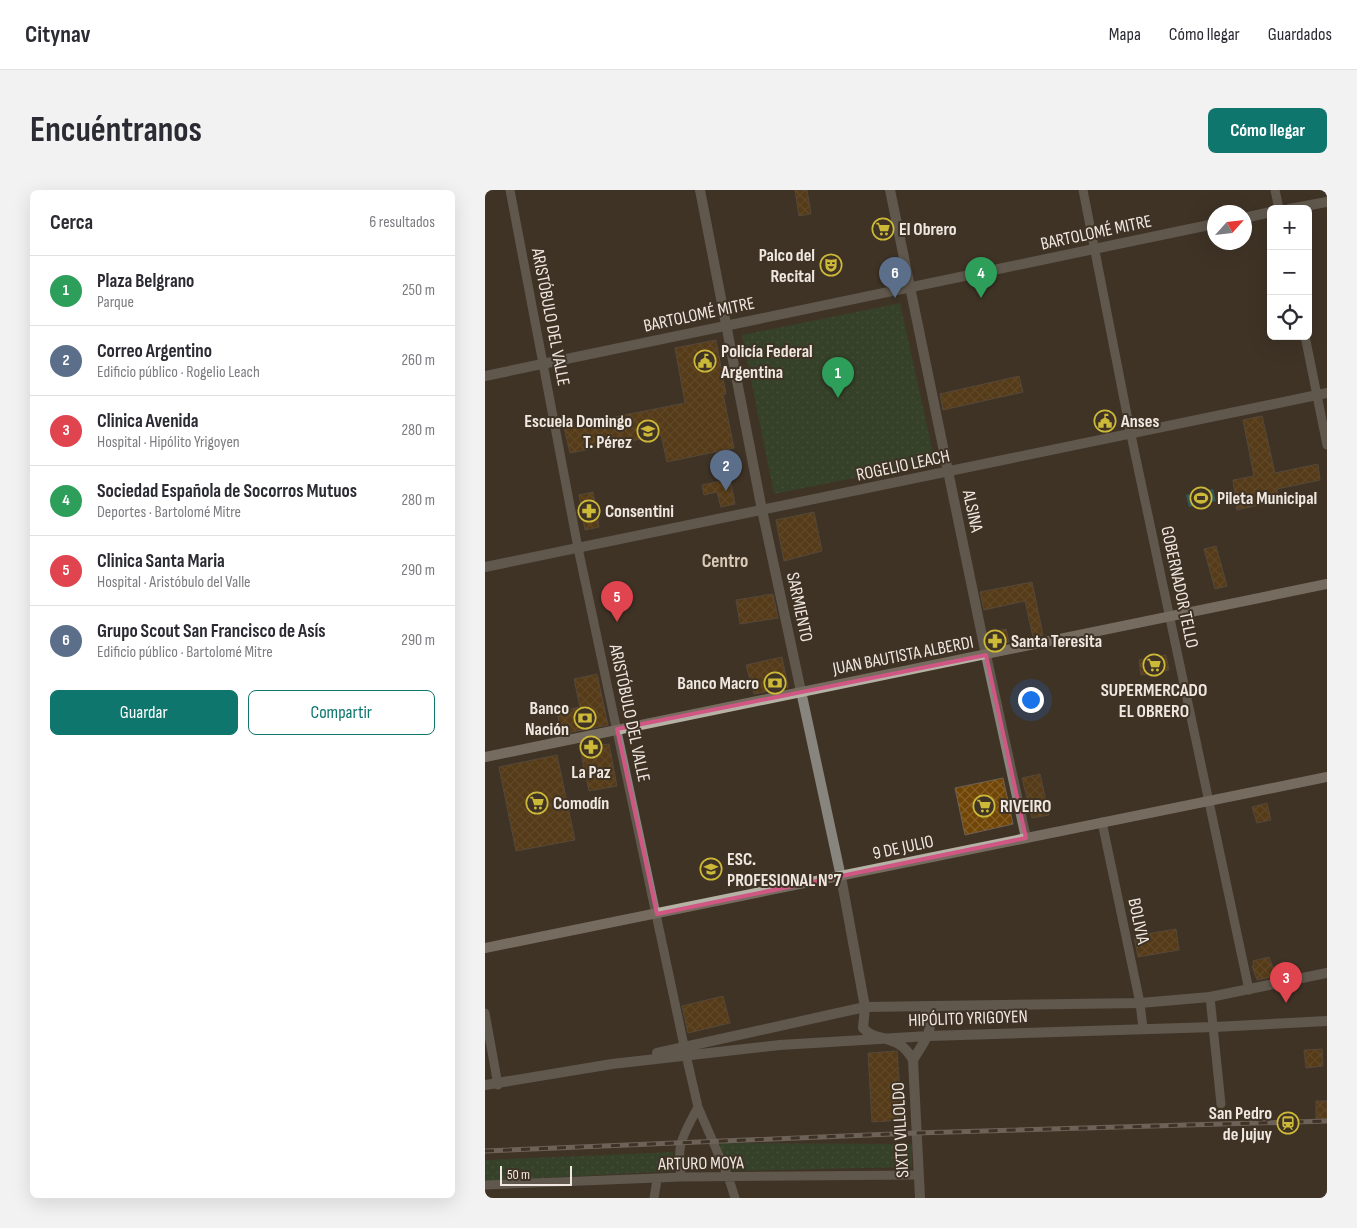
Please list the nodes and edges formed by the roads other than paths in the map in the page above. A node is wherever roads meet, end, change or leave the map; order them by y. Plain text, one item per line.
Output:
1 (510, 190) edge
2 (700, 190) edge
3 (890, 190) edge
4 (1083, 190) edge
5 (1275, 190) edge
6 (1327, 202) edge
7 (1278, 205) edge
8 (1311, 205) edge
9 (1267, 213) edge
10 (1252, 216) edge
11 (1207, 226) edge
12 (1095, 249) junction
13 (910, 287) junction
14 (726, 325) junction
15 (1306, 340) edge
16 (543, 364) junction
17 (485, 376) edge
18 (1322, 394) edge
19 (1131, 435) junction
20 (1327, 445) edge
21 (949, 472) junction
22 (763, 510) junction
23 (578, 548) junction
24 (485, 567) edge
25 (1327, 584) edge
26 (1170, 618) junction
27 (986, 655) junction
28 (801, 692) junction
29 (617, 729) junction
30 (485, 757) edge
31 (1327, 777) edge
32 (1209, 801) junction
33 (1102, 822) junction
34 (1027, 838) junction
35 (841, 877) junction
36 (657, 914) junction
37 (485, 948) edge
38 (1327, 973) edge
39 (1249, 990) junction
40 (1210, 997) junction
41 (1140, 1003) junction
42 (923, 1006) junction
43 (865, 1007) junction
44 (485, 1013) edge
45 (1327, 1021) edge
46 (1215, 1027) junction
47 (1143, 1028) junction
48 (929, 1036) junction
49 (887, 1038) junction
50 (685, 1051) junction
51 (913, 1060) junction
52 (498, 1085) junction
53 (485, 1086) edge
54 (1221, 1104) dead end
55 (698, 1107) junction
56 (918, 1175) junction
57 (681, 1178) junction
58 (729, 1179) junction
59 (657, 1180) junction
60 (485, 1185) edge
61 (654, 1198) edge
62 (735, 1198) edge
63 (920, 1198) edge

1 - 16 street, ARISTÓBULO DEL VALLE
2 - 14 street, SARMIENTO
3 - 13 street, ALSINA
4 - 12 street, GOBERNADOR TELLO
5 - 7 street
6 - 8 street
9 - 10 street
11 - 12 street, BARTOLOMÉ MITRE
12 - 13 street, BARTOLOMÉ MITRE
12 - 19 street, GOBERNADOR TELLO
13 - 14 street, BARTOLOMÉ MITRE
13 - 21 street, ALSINA
14 - 16 street, BARTOLOMÉ MITRE
14 - 22 street, SARMIENTO
15 - 18 street
16 - 17 street, BARTOLOMÉ MITRE
16 - 23 street, ARISTÓBULO DEL VALLE
18 - 19 street, ROGELIO LEACH
18 - 20 street
19 - 21 street, ROGELIO LEACH
19 - 26 street, GOBERNADOR TELLO
21 - 22 street, ROGELIO LEACH
21 - 27 street, ALSINA
22 - 23 street, ROGELIO LEACH
22 - 28 street, SARMIENTO
23 - 24 street, ROGELIO LEACH
23 - 29 street, ARISTÓBULO DEL VALLE
25 - 26 main road, JUAN BAUTISTA ALBERDI
26 - 27 main road, JUAN BAUTISTA ALBERDI
26 - 32 street, GOBERNADOR TELLO
27 - 28 main road, JUAN BAUTISTA ALBERDI
27 - 34 street, ALSINA
28 - 29 main road, JUAN BAUTISTA ALBERDI
28 - 35 street, SARMIENTO
29 - 30 main road, JUAN BAUTISTA ALBERDI
29 - 36 street, ARISTÓBULO DEL VALLE
31 - 32 main road, 9 DE JULIO
32 - 33 main road, 9 DE JULIO
32 - 39 street, GOBERNADOR TELLO
33 - 34 main road, 9 DE JULIO
33 - 41 street, BOLIVIA
34 - 35 main road, 9 DE JULIO
35 - 36 main road, 9 DE JULIO
35 - 43 street, SARMIENTO
36 - 37 main road, 9 DE JULIO
36 - 50 street, ARISTÓBULO DEL VALLE
38 - 39 street, HIPÓLITO YRIGOYEN
39 - 40 street, HIPÓLITO YRIGOYEN
40 - 41 street, HIPÓLITO YRIGOYEN
40 - 46 street
41 - 42 street, HIPÓLITO YRIGOYEN
41 - 47 street, BOLIVIA
42 - 43 street, HIPÓLITO YRIGOYEN
42 - 48 street
43 - 49 street, SARMIENTO
43 - 50 street, HIPÓLITO YRIGOYEN
44 - 52 street
45 - 46 street, HIPÓLITO YRIGOYEN
46 - 47 street, HIPÓLITO YRIGOYEN
46 - 54 street
47 - 48 street, HIPÓLITO YRIGOYEN
48 - 49 street, HIPÓLITO YRIGOYEN
48 - 51 street
49 - 50 street, HIPÓLITO YRIGOYEN
49 - 51 street, SARMIENTO
50 - 52 street, HIPÓLITO YRIGOYEN
50 - 55 street, ARISTÓBULO DEL VALLE
51 - 56 street, SIXTO VILLOLDO
52 - 53 street, HIPÓLITO YRIGOYEN
55 - 57 street
55 - 58 street, ARISTÓBULO DEL VALLE
56 - 58 street, ARTURO MOYA
56 - 63 street, SIXTO VILLOLDO
57 - 58 street, ARTURO MOYA
57 - 59 street, ARTURO MOYA
58 - 62 street, ARISTÓBULO DEL VALLE
59 - 60 street, ARTURO MOYA
59 - 61 street

